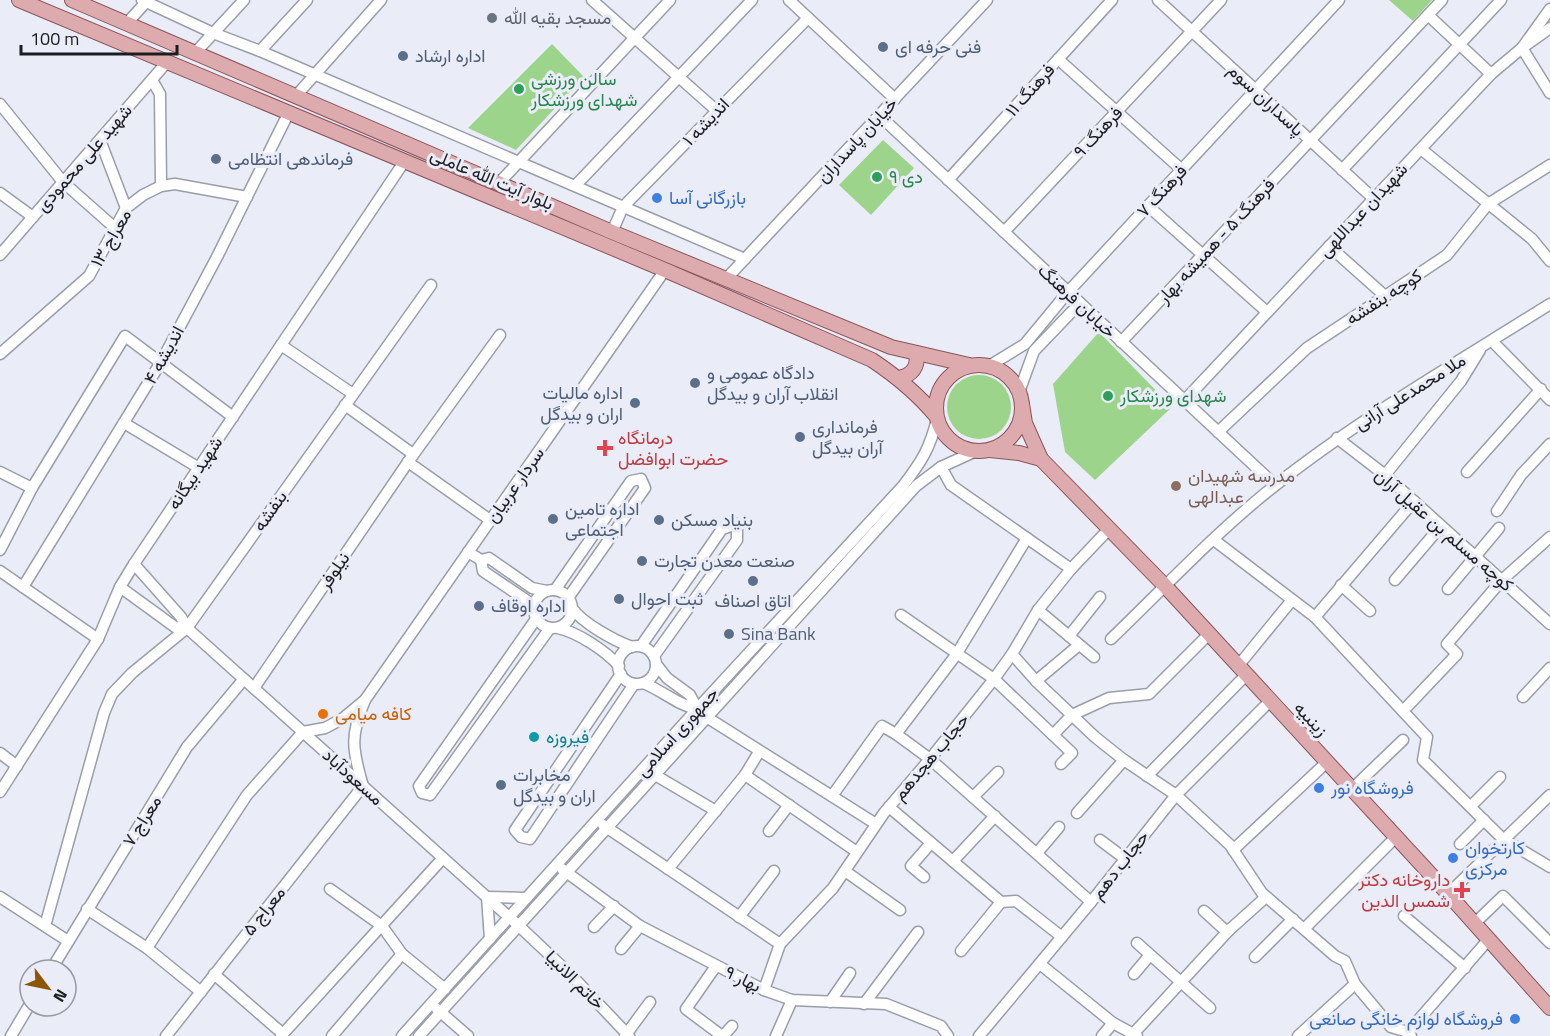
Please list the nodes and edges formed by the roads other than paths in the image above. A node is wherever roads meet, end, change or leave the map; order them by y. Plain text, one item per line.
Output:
1 (19, 0) edge
2 (72, 0) edge
3 (145, 0) edge
4 (244, 0) edge
5 (307, 0) edge
6 (381, 0) edge
7 (670, 0) edge
8 (752, 0) edge
9 (789, 0) edge
10 (987, 0) edge
11 (1112, 0) edge
12 (1158, 0) edge
13 (1221, 0) edge
14 (1339, 0) edge
15 (1442, 0) edge
16 (1501, 0) edge
17 (595, 1) edge
18 (1550, 9) edge
19 (1428, 15) junction
20 (808, 18) junction
21 (127, 23) junction
22 (1550, 28) edge
23 (1192, 31) junction
24 (213, 33) junction
25 (634, 38) junction
26 (1460, 45) junction
27 (1522, 48) junction
28 (260, 51) junction
29 (194, 54) junction
30 (1058, 58) junction
31 (167, 62) junction
32 (314, 74) junction
33 (1491, 74) junction
34 (678, 76) junction
35 (152, 80) junction
36 (1256, 90) junction
37 (1550, 93) edge
38 (295, 97) junction
39 (896, 99) junction
40 (0, 104) edge
41 (717, 111) junction
42 (1117, 111) junction
43 (288, 114) junction
44 (880, 116) junction
45 (100, 140) junction
46 (1310, 141) junction
47 (1421, 149) junction
48 (404, 162) junction
49 (519, 162) junction
50 (1550, 165) edge
51 (1182, 170) junction
52 (1342, 170) junction
53 (948, 180) junction
54 (63, 182) junction
55 (499, 183) junction
56 (161, 186) junction
57 (575, 186) junction
58 (0, 193) edge
59 (247, 197) junction
60 (1374, 199) junction
61 (1488, 204) junction
62 (1148, 206) junction
63 (623, 207) junction
64 (126, 208) junction
65 (33, 217) junction
66 (115, 228) junction
67 (612, 232) junction
68 (1004, 232) junction
69 (1329, 246) junction
70 (1203, 254) junction
71 (0, 255) edge
72 (745, 259) junction
73 (1550, 261) edge
74 (665, 270) junction
75 (726, 279) junction
76 (431, 285) dead end
77 (1068, 292) junction
78 (1385, 296) junction
79 (1080, 303) junction
80 (1550, 304) edge
81 (1267, 312) junction
82 (500, 335) dead end
83 (1492, 340) junction
84 (1121, 342) junction
85 (281, 345) junction
86 (1482, 347) junction
87 (916, 353) junction
88 (0, 354) edge
89 (160, 362) junction
90 (969, 366) junction
91 (989, 366) junction
92 (899, 378) junction
93 (1541, 389) junction
94 (353, 394) junction
95 (1020, 398) junction
96 (1550, 400) edge
97 (1184, 401) junction
98 (345, 405) junction
99 (233, 417) junction
100 (937, 418) junction
101 (124, 423) junction
102 (1218, 432) junction
103 (1336, 438) junction
104 (1550, 444) edge
105 (983, 451) junction
106 (411, 458) junction
107 (1041, 459) junction
108 (941, 467) junction
109 (199, 468) junction
110 (0, 472) edge
111 (1467, 472) dead end
112 (1384, 475) junction
113 (1275, 485) junction
114 (32, 488) junction
115 (1414, 501) junction
116 (1497, 511) dead end
117 (490, 520) junction
118 (1441, 526) junction
119 (1499, 528) dead end
120 (1110, 529) junction
121 (1550, 537) edge
122 (1027, 538) junction
123 (1214, 540) junction
124 (0, 550) edge
125 (468, 552) junction
126 (1475, 556) junction
127 (481, 560) junction
128 (134, 564) junction
129 (1071, 569) junction
130 (0, 571) edge
131 (1395, 580) dead end
132 (1502, 580) junction
133 (1341, 585) junction
134 (23, 587) junction
135 (120, 587) junction
136 (1166, 587) junction
137 (1448, 589) dead end
138 (551, 591) junction
139 (1101, 597) dead end
140 (1292, 600) junction
141 (570, 603) junction
142 (1038, 610) junction
143 (1370, 611) dead end
144 (535, 615) junction
145 (901, 615) dead end
146 (1315, 617) junction
147 (1550, 624) edge
148 (187, 628) junction
149 (554, 628) junction
150 (1209, 634) junction
151 (1069, 636) junction
152 (98, 639) junction
153 (1111, 639) dead end
154 (1079, 645) junction
155 (636, 647) junction
156 (1012, 654) junction
157 (956, 655) junction
158 (1094, 657) dead end
159 (655, 660) junction
160 (1550, 668) edge
161 (620, 670) junction
162 (1242, 671) junction
163 (244, 679) junction
164 (994, 680) junction
165 (1036, 681) junction
166 (639, 683) junction
167 (254, 688) junction
168 (1523, 697) dead end
169 (365, 700) junction
170 (1270, 700) junction
171 (697, 709) junction
172 (1403, 711) junction
173 (1071, 715) junction
174 (708, 718) junction
175 (303, 732) junction
176 (896, 734) junction
177 (1053, 735) junction
178 (1403, 740) dead end
179 (759, 752) junction
180 (0, 753) edge
181 (930, 759) junction
182 (1124, 760) junction
183 (1327, 762) junction
184 (1061, 764) dead end
185 (17, 766) junction
186 (998, 772) dead end
187 (655, 775) junction
188 (745, 775) junction
189 (1147, 776) junction
190 (1500, 777) dead end
191 (363, 786) junction
192 (1352, 789) junction
193 (0, 792) edge
194 (1176, 795) junction
195 (1550, 795) edge
196 (832, 796) junction
197 (973, 797) junction
198 (789, 805) junction
199 (1471, 806) junction
200 (889, 807) junction
201 (716, 811) junction
202 (1077, 813) dead end
203 (995, 816) junction
204 (597, 820) junction
205 (1484, 820) junction
206 (876, 824) junction
207 (1059, 827) dead end
208 (608, 828) junction
209 (769, 831) dead end
210 (1396, 837) junction
211 (1503, 839) junction
212 (1100, 840) dead end
213 (931, 843) junction
214 (1460, 844) dead end
215 (1233, 850) junction
216 (857, 852) junction
217 (1037, 853) junction
218 (443, 858) junction
219 (1124, 858) junction
220 (953, 861) junction
221 (557, 865) junction
222 (1550, 867) edge
223 (668, 869) junction
224 (774, 871) dead end
225 (845, 871) junction
226 (567, 873) junction
227 (924, 877) dead end
228 (330, 889) dead end
229 (1448, 894) junction
230 (0, 897) edge
231 (487, 897) junction
232 (1266, 897) junction
233 (528, 898) junction
234 (1001, 902) junction
235 (1092, 902) junction
236 (614, 906) junction
237 (87, 909) junction
238 (900, 910) dead end
239 (1204, 911) dead end
240 (1404, 916) dead end
241 (739, 917) junction
242 (510, 918) junction
243 (1293, 920) junction
244 (1474, 922) junction
245 (45, 926) junction
246 (382, 926) junction
247 (519, 926) junction
248 (640, 926) junction
249 (594, 927) dead end
250 (1230, 929) junction
251 (1304, 929) junction
252 (918, 932) dead end
253 (1062, 937) junction
254 (490, 939) junction
255 (1490, 939) junction
256 (68, 941) junction
257 (1137, 943) dead end
258 (1550, 943) edge
259 (780, 944) junction
260 (147, 948) junction
261 (621, 949) dead end
262 (961, 951) dead end
263 (402, 954) junction
264 (1150, 956) junction
265 (1255, 957) dead end
266 (58, 958) edge
267 (1040, 964) junction
268 (716, 966) junction
269 (1465, 968) junction
270 (214, 974) junction
271 (850, 974) dead end
272 (1134, 974) dead end
273 (1182, 982) junction
274 (1355, 984) junction
275 (445, 989) junction
276 (764, 990) junction
277 (201, 992) junction
278 (792, 1000) junction
279 (650, 1002) dead end
280 (830, 1002) junction
281 (431, 1004) junction
282 (864, 1004) junction
283 (1210, 1008) dead end
284 (1550, 1008) edge
285 (441, 1012) junction
286 (22, 1018) edge
287 (1113, 1023) junction
288 (732, 1026) dead end
289 (1136, 1034) edge
290 (1409, 1034) edge
291 (282, 1035) edge
292 (627, 1035) edge
293 (11, 1036) edge
294 (166, 1036) edge
295 (332, 1036) edge
296 (402, 1036) edge
297 (419, 1036) edge
298 (468, 1036) edge
299 (723, 1036) edge
300 (776, 1036) edge
301 (948, 1036) edge
302 (980, 1036) edge
303 (1102, 1036) edge
304 (1298, 1036) edge

1 - 31 main road, بلوار آیت‌ الله عاملی
2 - 21 main road, بلوار آیت‌ الله عاملی
3 - 21 street
3 - 24 street
4 - 24 street
5 - 28 street
6 - 32 street
7 - 25 street
8 - 34 street
9 - 20 street
10 - 39 street, خیابان پاسداران
11 - 30 street, فرهنگ ۱۱
12 - 23 street, پاسداران سوم
13 - 23 street, فرهنگ ۹
14 - 36 street, فرهنگ ۷
15 - 19 street, فرهنگ ۵ - همیشه بهار
16 - 26 street
17 - 25 street
18 - 27 street
19 - 26 street
19 - 46 street, فرهنگ ۵ - همیشه بهار
20 - 39 street
20 - 41 street, اندیشه ۱
21 - 29 main road, بلوار آیت‌ الله عاملی
22 - 27 street, شهیدان عبداللهی
23 - 36 street, پاسداران سوم
23 - 42 street, فرهنگ ۹
24 - 28 street
24 - 29 street
25 - 34 street
25 - 49 street
26 - 33 street
26 - 52 street
27 - 33 street, شهیدان عبداللهی
27 - 37 street
28 - 32 street
29 - 38 main road, بلوار آیت‌ الله عاملی
30 - 42 street
30 - 53 street, فرهنگ ۱۱
31 - 35 street, شهید علی محمودی
31 - 43 main road, بلوار آیت‌ الله عاملی
32 - 38 street
32 - 49 street
33 - 47 street, شهیدان عبداللهی
34 - 41 street
34 - 57 street
35 - 45 street, شهید علی محمودی
35 - 56 street
36 - 46 street, پاسداران سوم
36 - 51 street, فرهنگ ۷
38 - 55 main road, بلوار آیت‌ الله عاملی
39 - 44 street, خیابان پاسداران
40 - 54 street
41 - 63 street, اندیشه ۱
42 - 51 street
42 - 68 street, فرهنگ ۹
43 - 48 main road, بلوار آیت‌ الله عاملی
43 - 59 street, اندیشه ۴
44 - 53 street, خیابان فرهنگ
44 - 72 street, خیابان پاسداران
45 - 54 street, شهید علی محمودی
45 - 64 street
46 - 52 street, پاسداران سوم
46 - 70 street, فرهنگ ۵ - همیشه بهار
47 - 60 street, شهیدان عبداللهی
47 - 61 street
48 - 74 main road, بلوار آیت‌ الله عاملی
48 - 85 street, شهید بیگانه
49 - 55 street
49 - 57 street
50 - 61 street, کوچه بنفشه
51 - 62 street, فرهنگ ۷
52 - 60 street, پاسداران سوم
53 - 68 street, خیابان فرهنگ
54 - 65 street, شهید علی محمودی
54 - 66 street
55 - 67 main road, بلوار آیت‌ الله عاملی
56 - 59 street
56 - 64 street, معراج ۱۳
57 - 63 street
58 - 65 street
59 - 89 street, اندیشه ۴
60 - 69 street, شهیدان عبداللهی
61 - 73 street
61 - 78 street, کوچه بنفشه
62 - 70 street
62 - 77 street, فرهنگ ۷
63 - 67 street, اندیشه ۱
63 - 72 street
64 - 66 street, معراج ۱۳
65 - 71 street, شهید علی محمودی
66 - 88 street, معراج ۱۳
67 - 75 main road, بلوار آیت‌ الله عاملی
68 - 77 street, خیابان فرهنگ
69 - 78 street
69 - 81 street, شهیدان عبداللهی
70 - 81 street
70 - 84 street, فرهنگ ۵ - همیشه بهار
72 - 75 street, خیابان پاسداران
74 - 92 main road, بلوار آیت‌ الله عاملی
74 - 117 street, سردار عربیان
75 - 87 main road, بلوار آیت‌ الله عاملی
76 - 94 street, بنفشه
77 - 79 street, خیابان فرهنگ
77 - 91 street, فرهنگ ۷
78 - 102 street, کوچه بنفشه
79 - 84 street, خیابان فرهنگ
79 - 95 street
80 - 83 street, ملا محمدعلی آرانی
81 - 97 street, شهیدان عبداللهی
82 - 106 street, نیلوفر
83 - 86 street, ملا محمدعلی آرانی
83 - 93 street
84 - 97 street, خیابان فرهنگ
85 - 94 street
85 - 99 street, شهید بیگانه
86 - 103 street, ملا محمدعلی آرانی
86 - 112 street
87 - 90 main road, بلوار آیت‌ الله عاملی
87 - 92 main road
89 - 99 street
89 - 101 street, اندیشه ۴
89 - 114 street
90 - 91 main road
90 - 100 main road
91 - 95 main road
92 - 100 main road, بلوار آیت‌ الله عاملی
93 - 96 street
93 - 111 street
94 - 98 street, بنفشه
95 - 105 main road
95 - 107 main road, زینبیه
97 - 102 street, خیابان فرهنگ
98 - 106 street
98 - 148 street, بنفشه
99 - 109 street, شهید بیگانه
100 - 105 main road
100 - 171 street, جمهوری اسلامی
101 - 109 street
101 - 134 street, اندیشه ۴
102 - 113 street, خیابان فرهنگ
103 - 112 street, کوچه مسلم بن عقیل آران
103 - 113 street, ملا محمدعلی آرانی
104 - 116 street
105 - 107 main road
105 - 108 street, جمهوری اسلامی
106 - 117 street
106 - 167 street, نیلوفر
107 - 120 main road, زینبیه
108 - 122 street
108 - 174 street, جمهوری اسلامی
109 - 128 street, شهید بیگانه
110 - 114 street
112 - 115 street, کوچه مسلم بن عقیل آران
113 - 123 street, ملا محمدعلی آرانی
114 - 124 street
115 - 118 street, کوچه مسلم بن عقیل آران
115 - 133 street
117 - 125 street, سردار عربیان
118 - 126 street, کوچه مسلم بن عقیل آران
118 - 131 street
119 - 126 street
120 - 129 street, حجاب هجدهم
120 - 136 main road, زینبیه
121 - 132 street
122 - 129 street
122 - 157 street
123 - 136 street, ملا محمدعلی آرانی
123 - 140 street
125 - 127 street
125 - 169 street, سردار عربیان
126 - 132 street, کوچه مسلم بن عقیل آران
126 - 137 street
127 - 138 street
127 - 144 street
128 - 135 street, شهید بیگانه
128 - 148 street, مسعودآباد
129 - 142 street, حجاب هجدهم
130 - 134 street
132 - 147 street, کوچه مسلم بن عقیل آران
132 - 172 street
133 - 143 street
133 - 146 street
134 - 152 street
135 - 148 street, مسعودآباد
135 - 152 street, شهید بیگانه
136 - 150 main road, زینبیه
136 - 153 street, ملا محمدعلی آرانی
138 - 141 street
138 - 141 street
138 - 144 street
139 - 151 street
140 - 146 street
140 - 162 street
141 - 149 street
141 - 155 street
142 - 151 street
142 - 156 street, حجاب هجدهم
144 - 149 street
144 - 149 street
145 - 157 street
146 - 172 street
148 - 163 street, مسعودآباد
148 - 245 street, بنفشه
149 - 161 street
150 - 162 main road, زینبیه
150 - 173 street
151 - 154 street
152 - 185 street, شهید بیگانه
154 - 158 street
154 - 165 street
155 - 159 street
155 - 159 street
155 - 161 street
156 - 164 street, حجاب هجدهم
156 - 165 street
157 - 164 street
157 - 176 street
159 - 166 street
159 - 171 street
160 - 168 street
161 - 166 street
161 - 166 street
162 - 170 main road, زینبیه
162 - 189 street
163 - 167 street, مسعودآباد
163 - 237 street, معراج ۷
164 - 177 street
164 - 181 street, حجاب هجدهم
165 - 173 street
166 - 171 street
167 - 175 street, مسعودآباد
169 - 175 street
169 - 191 street
170 - 183 main road, زینبیه
170 - 194 street, حجاب دهم
171 - 174 street
171 - 204 street, جمهوری اسلامی
172 - 199 street
173 - 177 street
173 - 182 street
174 - 179 street
174 - 187 street, جمهوری اسلامی
175 - 191 street, مسعودآباد
175 - 260 street
176 - 181 street
176 - 196 street
177 - 184 street
178 - 192 street
179 - 188 street
179 - 196 street
180 - 185 street
181 - 197 street
181 - 200 street, حجاب هجدهم
182 - 189 street
182 - 202 street
183 - 192 main road, زینبیه
183 - 215 street
185 - 193 street, شهید بیگانه
186 - 197 street
187 - 201 street
187 - 208 street, جمهوری اسلامی
188 - 198 street
188 - 201 street
189 - 194 street
190 - 199 street
191 - 218 street, مسعودآباد
191 - 270 street, معراج ۵
192 - 210 main road, زینبیه
194 - 215 street
194 - 219 street, حجاب دهم
195 - 211 street
196 - 206 street
197 - 203 street
198 - 209 street
198 - 216 street
199 - 205 street
200 - 206 street, حجاب هجدهم
200 - 213 street
201 - 223 street
203 - 217 street
203 - 220 street
204 - 208 street
204 - 221 street, جمهوری اسلامی
205 - 211 street
205 - 214 street
206 - 216 street, حجاب هجدهم
207 - 217 street
208 - 223 street
208 - 226 street, جمهوری اسلامی
210 - 229 main road, زینبیه
210 - 251 street
211 - 222 street
211 - 229 street
212 - 219 street
213 - 220 street
213 - 227 street
215 - 232 street
216 - 225 street, حجاب هجدهم
217 - 235 street
218 - 231 street, مسعودآباد
218 - 246 street
219 - 235 street, حجاب دهم
220 - 234 street
221 - 226 street, بهار ۹
221 - 233 street, جمهوری اسلامی
223 - 241 street
224 - 241 street
225 - 238 street
225 - 259 street, حجاب هجدهم
226 - 236 street, بهار ۹
226 - 247 street, جمهوری اسلامی
228 - 246 street
229 - 244 main road, زینبیه
230 - 245 street
231 - 233 street
231 - 242 street, مسعودآباد
231 - 254 street
232 - 243 street
232 - 250 street
233 - 242 street, جمهوری اسلامی
234 - 253 street
234 - 262 street
235 - 253 street, حجاب دهم
236 - 248 street, بهار ۹
236 - 249 street
237 - 256 street, معراج ۷
237 - 260 street
239 - 250 street
240 - 269 street
241 - 259 street
242 - 247 street, مسعودآباد
242 - 254 street, جمهوری اسلامی
243 - 251 street
243 - 265 street
244 - 255 main road, زینبیه
244 - 258 street
245 - 256 street
246 - 263 street
246 - 291 street
247 - 285 street, جمهوری اسلامی
247 - 292 street, خاتم الانبیا
248 - 261 street
248 - 268 street, بهار ۹
250 - 273 street
251 - 274 street
252 - 282 street
253 - 267 street, حجاب دهم
254 - 275 street, جمهوری اسلامی
255 - 269 street
255 - 284 main road, زینبیه
256 - 266 street, معراج ۷
257 - 264 street
259 - 276 street, حجاب هجدهم
260 - 277 street
263 - 275 street
263 - 295 street
264 - 272 street
264 - 273 street
267 - 287 street
267 - 302 street, حجاب دهم
268 - 276 street, بهار ۹
268 - 299 street
269 - 290 street
270 - 277 street, معراج ۵
270 - 291 street
271 - 280 street
273 - 283 street
273 - 289 street
274 - 290 street
274 - 304 street
275 - 281 street, جمهوری اسلامی
276 - 278 street, بهار ۹
277 - 294 street, معراج ۵
278 - 280 street, بهار ۹
278 - 300 street
279 - 292 street
280 - 282 street, بهار ۹
281 - 285 street
281 - 296 street, جمهوری اسلامی
282 - 301 street, بهار ۹
285 - 297 street, جمهوری اسلامی
285 - 298 street
286 - 293 street
287 - 289 street
287 - 303 street
288 - 299 street

